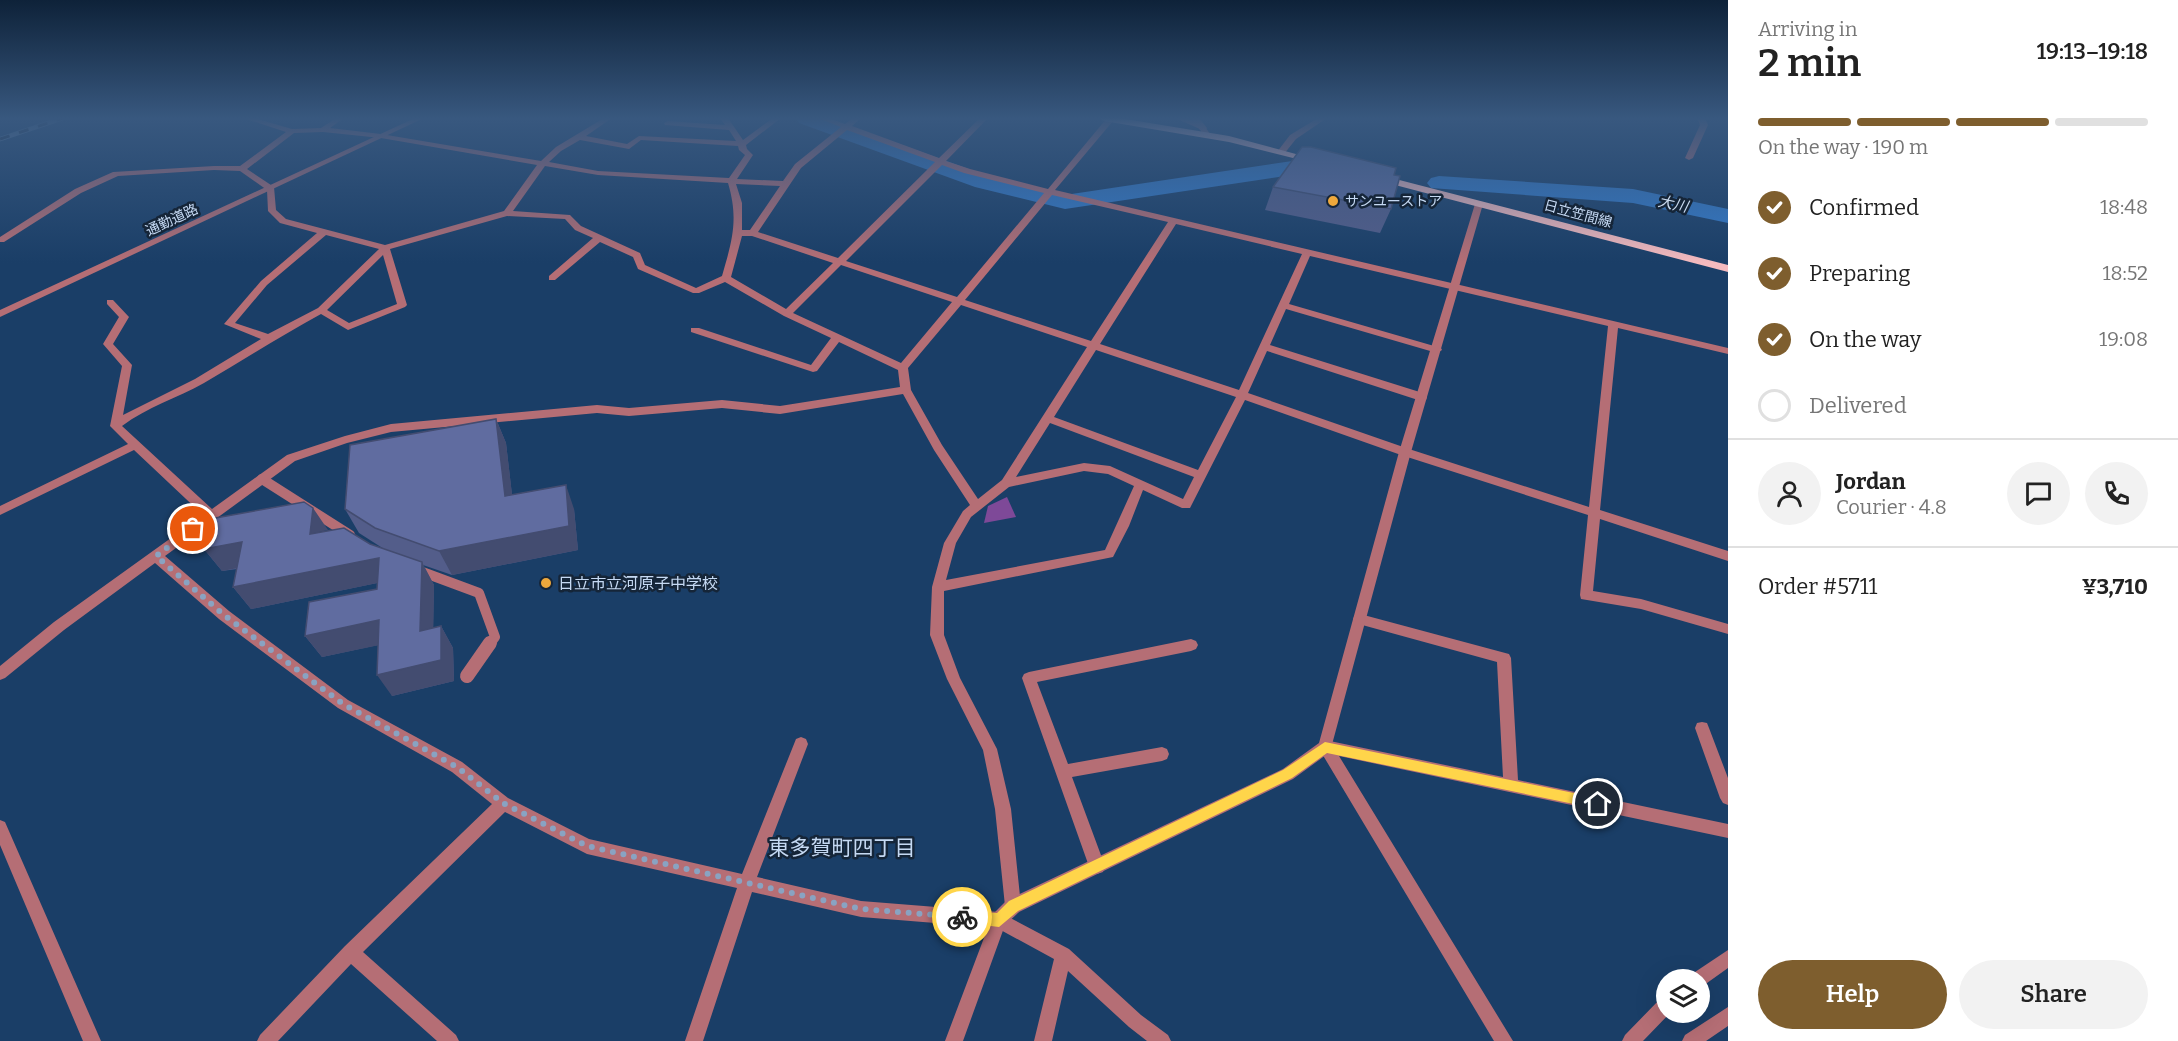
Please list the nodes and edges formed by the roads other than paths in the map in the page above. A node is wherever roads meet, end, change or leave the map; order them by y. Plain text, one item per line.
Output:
1 (245, 167) edge
2 (318, 167) edge
3 (542, 167) edge
4 (559, 167) edge
5 (741, 167) edge
6 (798, 167) edge
7 (935, 167) edge
8 (949, 167) edge
9 (1070, 167) edge
10 (242, 169) junction
11 (1371, 175) edge
12 (731, 181) junction
13 (785, 184) junction
14 (271, 189) junction
15 (1048, 195) junction
16 (1479, 204) junction
17 (507, 213) junction
18 (1173, 221) junction
19 (326, 231) junction
20 (738, 233) junction
21 (753, 233) junction
22 (599, 238) junction
23 (1, 240) edge
24 (385, 248) junction
25 (1307, 253) junction
26 (838, 261) junction
27 (1728, 269) edge
28 (552, 278) dead end
29 (726, 278) junction
30 (1456, 287) junction
31 (110, 302) dead end
32 (959, 302) junction
33 (1283, 305) junction
34 (321, 310) junction
35 (0, 314) edge
36 (787, 314) junction
37 (1613, 325) junction
38 (695, 330) dead end
39 (837, 337) junction
40 (269, 338) junction
41 (1093, 346) junction
42 (1264, 347) junction
43 (1437, 350) junction
44 (1728, 351) edge
45 (903, 368) junction
46 (906, 390) junction
47 (1242, 394) junction
48 (1422, 397) junction
49 (1047, 418) junction
50 (115, 426) junction
51 (136, 445) junction
52 (1405, 452) junction
53 (1201, 476) junction
54 (262, 479) junction
55 (1006, 483) junction
56 (1140, 484) junction
57 (976, 506) junction
58 (0, 511) edge
59 (1595, 512) junction
60 (211, 515) junction
61 (358, 540) edge
62 (156, 556) junction
63 (1728, 556) edge
64 (407, 566) edge
65 (938, 588) junction
66 (1360, 619) junction
67 (1728, 629) edge
68 (1191, 645) dead end
69 (0, 674) edge
70 (467, 676) dead end
71 (1702, 728) dead end
72 (801, 744) dead end
73 (1325, 747) junction
74 (1162, 754) dead end
75 (1063, 772) junction
76 (1511, 786) junction
77 (1728, 798) edge
78 (503, 803) junction
79 (0, 827) edge
80 (1728, 831) edge
81 (1097, 866) junction
82 (746, 885) junction
83 (1013, 906) junction
84 (999, 920) junction
85 (351, 952) junction
86 (1063, 955) junction
87 (1728, 958) edge
88 (1710, 971) edge
89 (1656, 1015) edge
90 (1728, 1016) edge
91 (92, 1041) edge
92 (266, 1041) edge
93 (450, 1041) edge
94 (694, 1041) edge
95 (954, 1041) edge
96 (1042, 1041) edge
97 (1162, 1041) edge
98 (1504, 1041) edge
99 (1631, 1041) edge
100 (1691, 1041) edge

1 - 10 street
2 - 14 street, 通勤道路
3 - 17 street
4 - 12 street
5 - 12 street
6 - 13 street
7 - 26 street
8 - 15 street
9 - 15 street
10 - 14 street
10 - 23 street
11 - 16 main road, 日立笠間線
12 - 13 street
12 - 20 street
13 - 21 street
14 - 19 street
14 - 35 street, 通勤道路
15 - 18 street
15 - 32 street
16 - 27 main road, 日立笠間線
16 - 30 street
17 - 22 street
17 - 24 street
18 - 25 street
18 - 41 street
19 - 24 street
19 - 40 street
20 - 21 street
20 - 29 street
21 - 26 street
22 - 28 street
22 - 29 street
24 - 34 street
24 - 34 street
25 - 30 street
25 - 33 street
26 - 32 street
26 - 36 street
29 - 36 street
30 - 37 street
30 - 43 street
31 - 50 street
32 - 41 street
32 - 45 street
33 - 42 street
33 - 43 street
34 - 40 street
36 - 39 street
37 - 44 street
37 - 59 street
38 - 39 street
39 - 45 street
40 - 50 street
41 - 47 street
41 - 49 street
42 - 47 street
42 - 48 street
43 - 48 street
45 - 46 street
46 - 54 street
46 - 57 street
47 - 52 street
47 - 53 street
48 - 52 street
49 - 53 street
49 - 55 street
50 - 51 street
51 - 58 street
51 - 60 street
52 - 59 street
52 - 66 street
53 - 56 street
54 - 60 street
54 - 61 lane
55 - 56 street
55 - 57 street
56 - 65 street
57 - 65 street
59 - 63 street
59 - 67 street
60 - 62 street
62 - 69 street
62 - 78 street
64 - 70 lane
65 - 83 street
66 - 73 street
66 - 76 street
68 - 75 street
71 - 77 street
72 - 82 street
73 - 76 street
73 - 81 street
73 - 98 street
74 - 75 street
75 - 81 street
76 - 80 street
78 - 82 street
78 - 85 street
79 - 91 street
81 - 83 street
82 - 84 street
82 - 94 street
83 - 84 street
84 - 86 street
84 - 95 street
85 - 92 street
85 - 93 street
86 - 96 street
86 - 97 street
87 - 88 street
89 - 99 street
90 - 100 street

